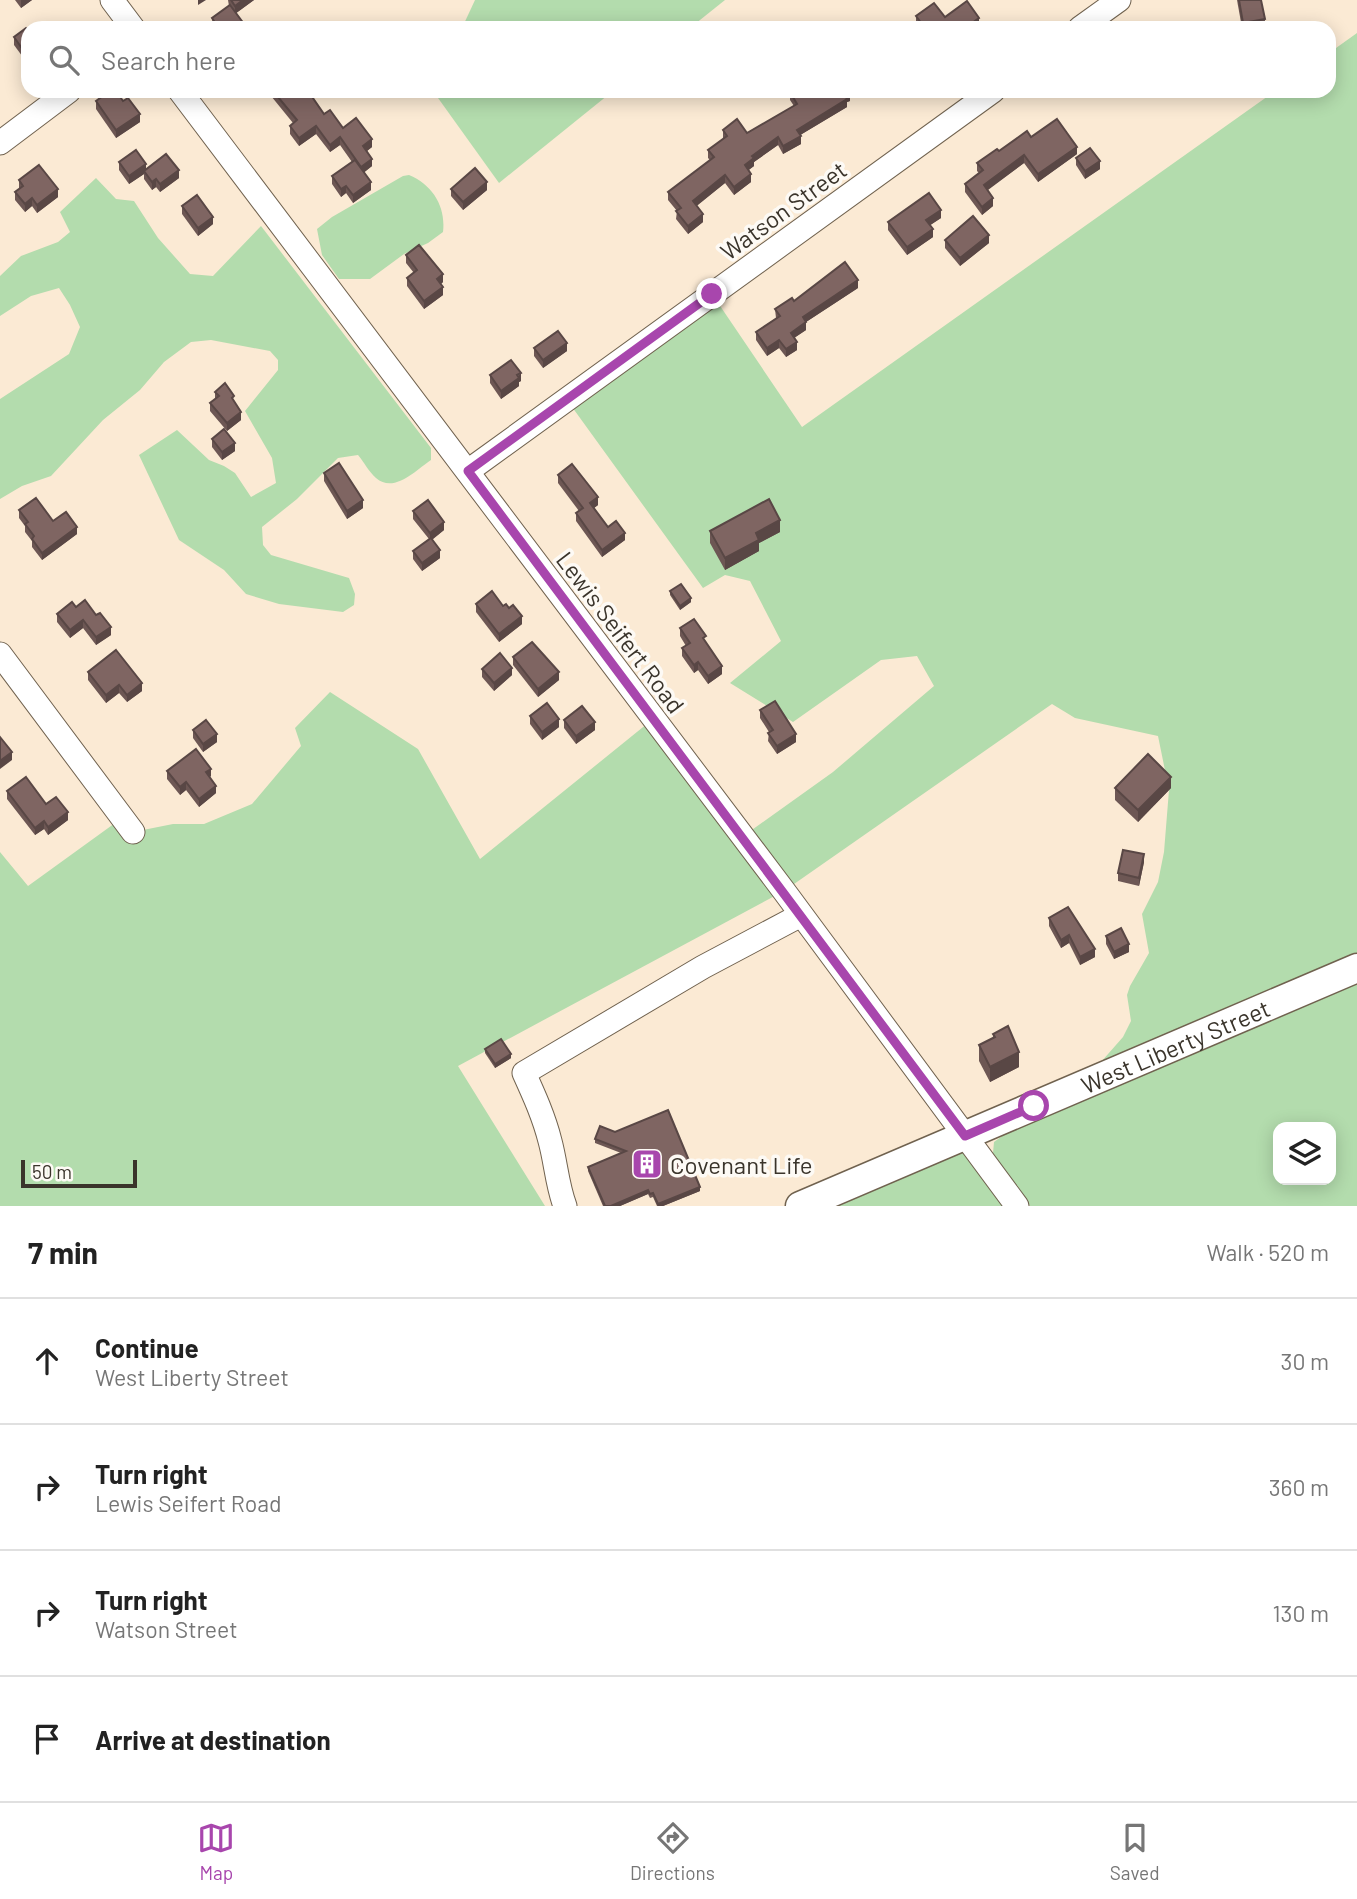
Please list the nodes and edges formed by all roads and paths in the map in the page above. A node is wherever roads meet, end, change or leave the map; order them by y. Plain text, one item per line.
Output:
1 (112, 0) edge
2 (1119, 0) edge
3 (128, 21) edge
4 (1090, 21) edge
5 (60, 98) edge
6 (185, 98) edge
7 (983, 98) edge
8 (0, 143) edge
9 (468, 471) junction
10 (0, 654) edge
11 (133, 832) dead end
12 (801, 915) junction
13 (1357, 968) edge
14 (965, 1136) junction
15 (565, 1206) edge
16 (800, 1206) edge
17 (1017, 1206) edge

1 - 3 street
2 - 4 street
5 - 8 street
6 - 9 street, Lewis Seifert Road
7 - 9 street, Watson Street
9 - 12 street, Lewis Seifert Road
10 - 11 street
12 - 14 street, Lewis Seifert Road
12 - 15 street
13 - 14 main road, West Liberty Street
14 - 16 main road, West Liberty Street
14 - 17 street, Lewis Seifert Road

